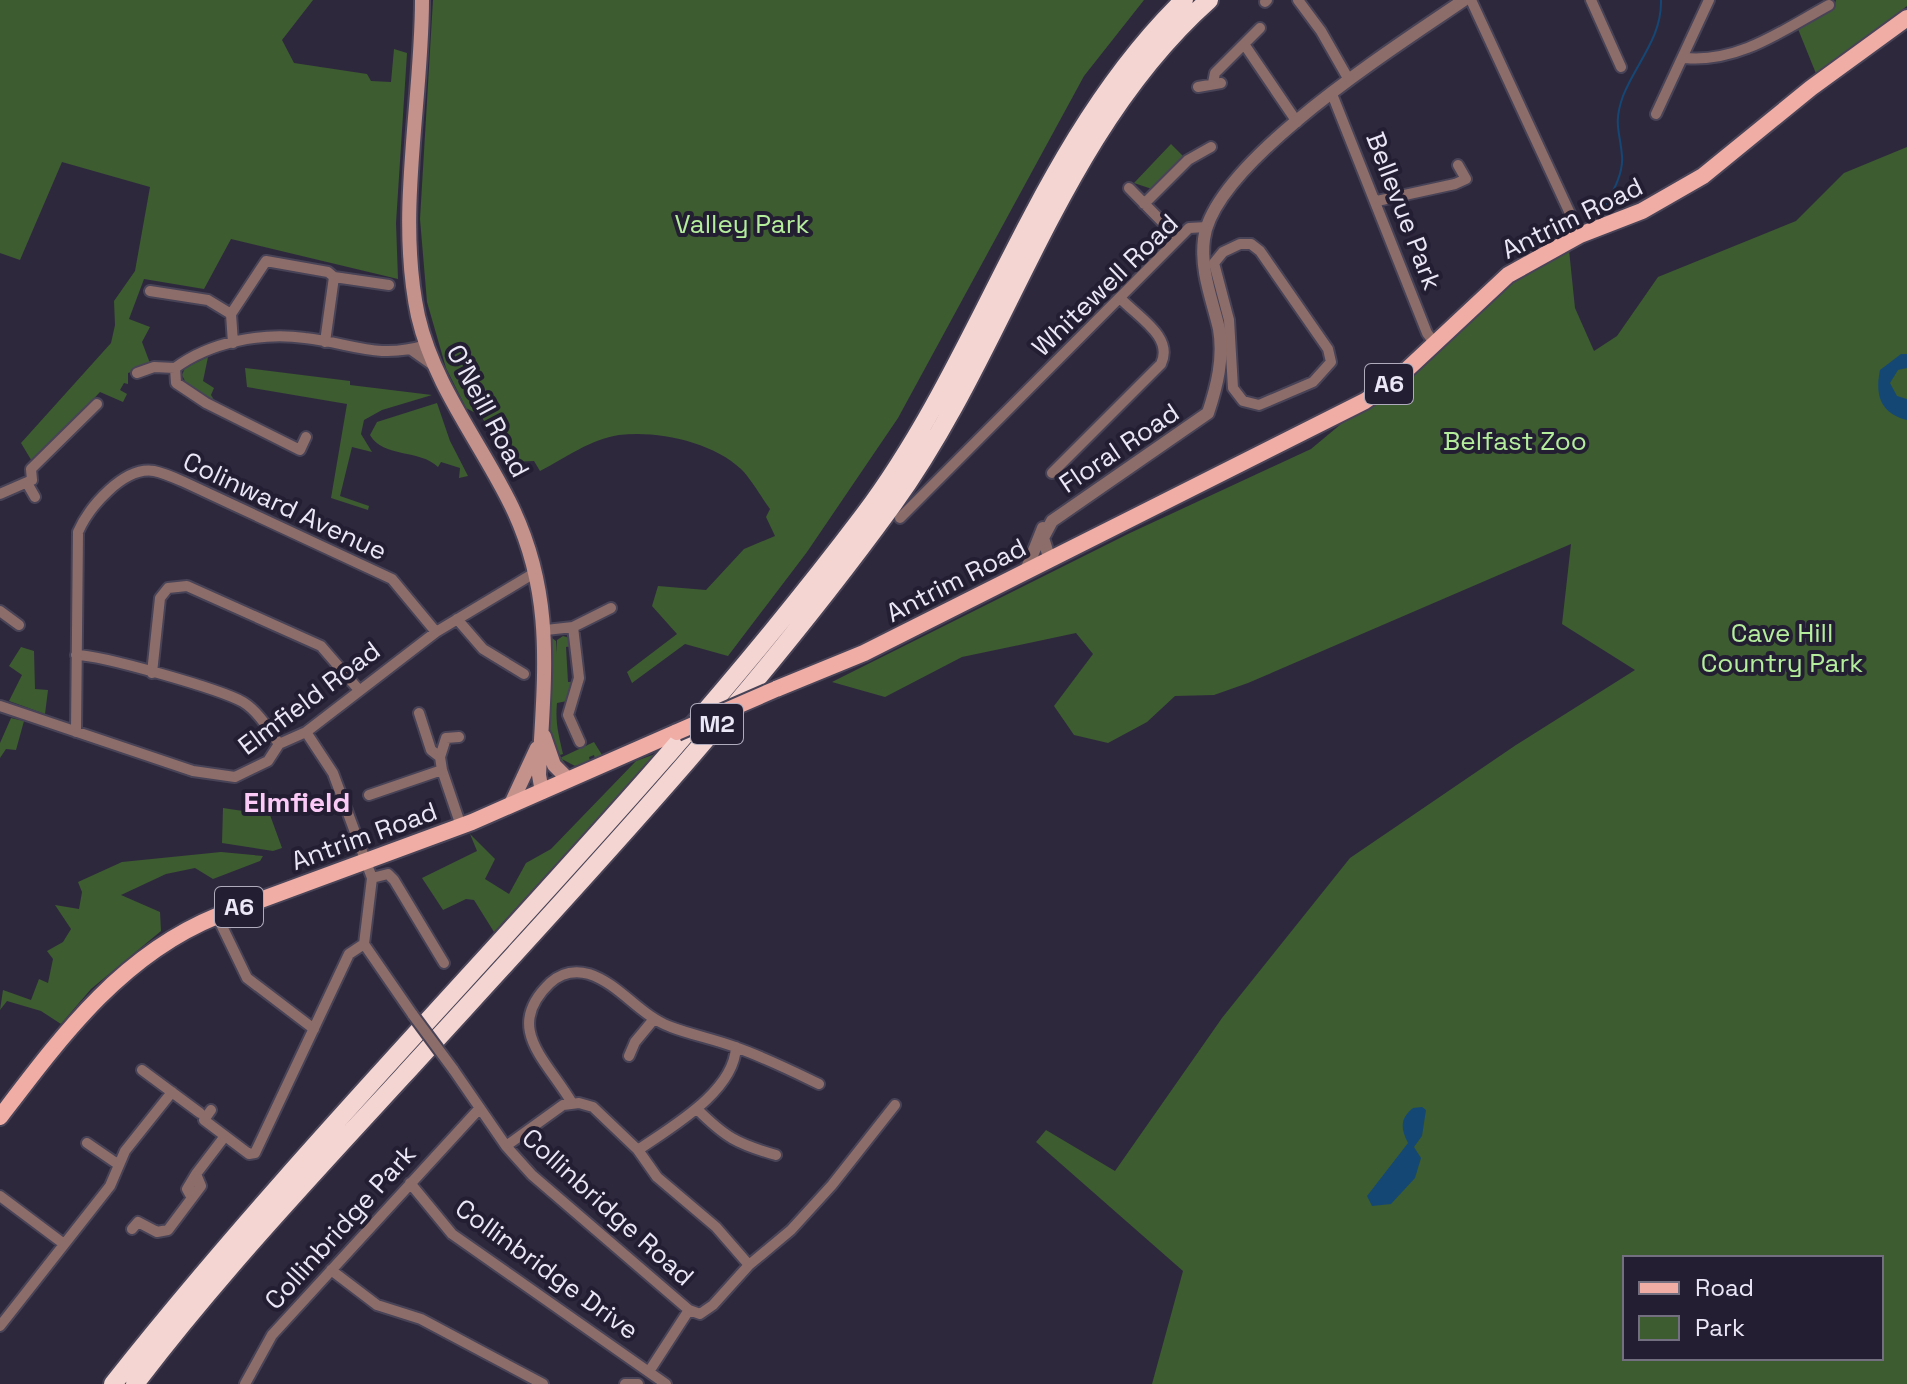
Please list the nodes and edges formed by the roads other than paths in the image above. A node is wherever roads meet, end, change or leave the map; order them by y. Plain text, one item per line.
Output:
1 (422, 0) edge
2 (1184, 0) edge
3 (1209, 0) edge
4 (1298, 0) edge
5 (1464, 0) edge
6 (1471, 0) edge
7 (1591, 0) edge
8 (1709, 0) edge
9 (1829, 5) dead end
10 (1907, 18) edge
11 (1260, 28) dead end
12 (1244, 44) junction
13 (1685, 58) junction
14 (1621, 67) dead end
15 (1349, 80) junction
16 (1198, 87) dead end
17 (1332, 94) junction
18 (1656, 114) dead end
19 (1297, 122) junction
20 (1211, 147) dead end
21 (1458, 165) dead end
22 (1129, 188) dead end
23 (1377, 201) junction
24 (1144, 204) junction
25 (1207, 227) junction
26 (1580, 235) junction
27 (1178, 238) junction
28 (334, 277) junction
29 (389, 285) dead end
30 (150, 291) dead end
31 (1120, 298) junction
32 (1218, 301) junction
33 (231, 314) junction
34 (325, 342) junction
35 (233, 343) junction
36 (1435, 344) junction
37 (426, 345) junction
38 (410, 349) junction
39 (434, 366) junction
40 (175, 368) junction
41 (137, 373) dead end
42 (97, 404) dead end
43 (306, 437) dead end
44 (952, 447) dead end
45 (959, 457) junction
46 (1052, 473) dead end
47 (27, 483) junction
48 (0, 494) edge
49 (35, 497) dead end
50 (900, 518) dead end
51 (1045, 527) junction
52 (1050, 560) junction
53 (536, 572) junction
54 (1025, 573) junction
55 (611, 608) dead end
56 (0, 611) edge
57 (457, 619) junction
58 (19, 625) dead end
59 (573, 627) junction
60 (546, 630) junction
61 (436, 632) junction
62 (76, 655) junction
63 (152, 673) junction
64 (524, 674) dead end
65 (359, 690) junction
66 (0, 706) edge
67 (419, 713) dead end
68 (76, 732) junction
69 (306, 732) junction
70 (541, 736) junction
71 (459, 737) dead end
72 (580, 742) dead end
73 (279, 744) junction
74 (440, 757) junction
75 (442, 770) junction
76 (569, 780) junction
77 (542, 792) junction
78 (369, 795) dead end
79 (510, 806) junction
80 (461, 826) junction
81 (391, 852) junction
82 (368, 870) junction
83 (389, 875) junction
84 (217, 916) junction
85 (364, 944) junction
86 (444, 963) dead end
87 (654, 1019) junction
88 (314, 1029) junction
89 (736, 1047) junction
90 (629, 1056) dead end
91 (142, 1070) dead end
92 (819, 1084) dead end
93 (172, 1092) junction
94 (572, 1103) junction
95 (895, 1105) dead end
96 (479, 1109) junction
97 (697, 1109) junction
98 (0, 1117) edge
99 (225, 1136) junction
100 (87, 1143) dead end
101 (506, 1146) junction
102 (638, 1150) junction
103 (776, 1155) dead end
104 (119, 1165) junction
105 (410, 1183) junction
106 (0, 1196) edge
107 (132, 1229) dead end
108 (64, 1244) junction
109 (749, 1265) junction
110 (331, 1270) junction
111 (689, 1310) junction
112 (0, 1326) edge
113 (650, 1370) junction
114 (113, 1384) edge
115 (135, 1384) edge
116 (245, 1384) edge
117 (543, 1384) edge
118 (625, 1384) edge
119 (638, 1384) edge
120 (666, 1384) edge

1 - 37 main road, O'Neill Road
2 - 114 highway, M2
3 - 115 highway, M2
4 - 15 street
5 - 15 street, Whitewell Road
6 - 26 street
7 - 14 street
8 - 13 street
9 - 13 street
10 - 26 main road, Antrim Road / A6
11 - 12 street
12 - 16 street
12 - 19 street
13 - 18 street
15 - 17 street, Whitewell Road
17 - 19 street, Whitewell Road
17 - 23 street, Bellevue Park
19 - 25 street, Whitewell Road
20 - 24 street
21 - 23 street
22 - 24 street
23 - 36 street, Bellevue Park
24 - 27 street
25 - 27 street, Whitewell Road
25 - 32 street, Floral Road
26 - 36 main road, Antrim Road / A6
27 - 31 street, Whitewell Road
28 - 29 street
28 - 33 street
28 - 34 street
30 - 33 street
31 - 45 street, Whitewell Road
31 - 46 street
32 - 32 street
32 - 51 street, Floral Road
33 - 35 street
34 - 35 street
34 - 38 street
35 - 40 street
36 - 52 main road, Antrim Road / A6
37 - 38 street
37 - 39 main road, O'Neill Road
38 - 39 street
39 - 53 main road, O'Neill Road
40 - 41 street
40 - 43 street
42 - 47 street
44 - 45 street
45 - 50 street, Whitewell Road
47 - 48 street
47 - 49 street
51 - 52 street, Floral Road
51 - 54 street
52 - 54 main road, Antrim Road / A6
53 - 57 street, Elmfield Road
53 - 60 main road, O'Neill Road
54 - 76 main road, Antrim Road / A6, bridge
55 - 59 street
56 - 58 street
57 - 61 street, Elmfield Road
57 - 64 street
59 - 60 street
59 - 72 street
60 - 70 main road, O'Neill Road
61 - 62 street, Colinward Avenue
61 - 65 street, Elmfield Road
62 - 63 street
62 - 68 street, Colinward Avenue
63 - 65 street
63 - 73 street
65 - 69 street, Elmfield Road
66 - 68 street, Elmfield Road
67 - 74 street
68 - 73 street, Elmfield Road
69 - 73 street, Elmfield Road
69 - 82 street
70 - 76 main road
70 - 77 main road, O'Neill Road
70 - 79 main road
71 - 74 street
74 - 75 street
75 - 78 street
75 - 80 street
76 - 77 main road, Antrim Road / A6
77 - 79 main road, Antrim Road / A6
79 - 80 main road, Antrim Road / A6
80 - 81 main road, Antrim Road / A6
81 - 82 main road, Antrim Road / A6
81 - 83 street
82 - 83 street
82 - 84 main road, Antrim Road / A6
82 - 85 street
83 - 86 street
84 - 88 street
84 - 98 main road, Antrim Road / A6
85 - 88 street
85 - 96 street, Collinbridge Road, bridge
87 - 89 street
87 - 90 street
87 - 94 street
88 - 99 street
89 - 92 street
89 - 97 street
91 - 93 street
93 - 99 street
93 - 104 street
94 - 101 street
94 - 102 street
95 - 109 street
96 - 101 street, Collinbridge Road
96 - 105 street, Collinbridge Park
97 - 102 street
97 - 103 street
99 - 107 street
100 - 104 street
101 - 111 street, Collinbridge Road
102 - 109 street
104 - 108 street
105 - 110 street, Collinbridge Park
105 - 113 street, Collinbridge Drive
106 - 108 street
108 - 112 street
109 - 111 street, Collinbridge Road
110 - 116 street, Collinbridge Park
110 - 117 street
111 - 113 street
113 - 120 street, Collinbridge Drive
118 - 119 street

